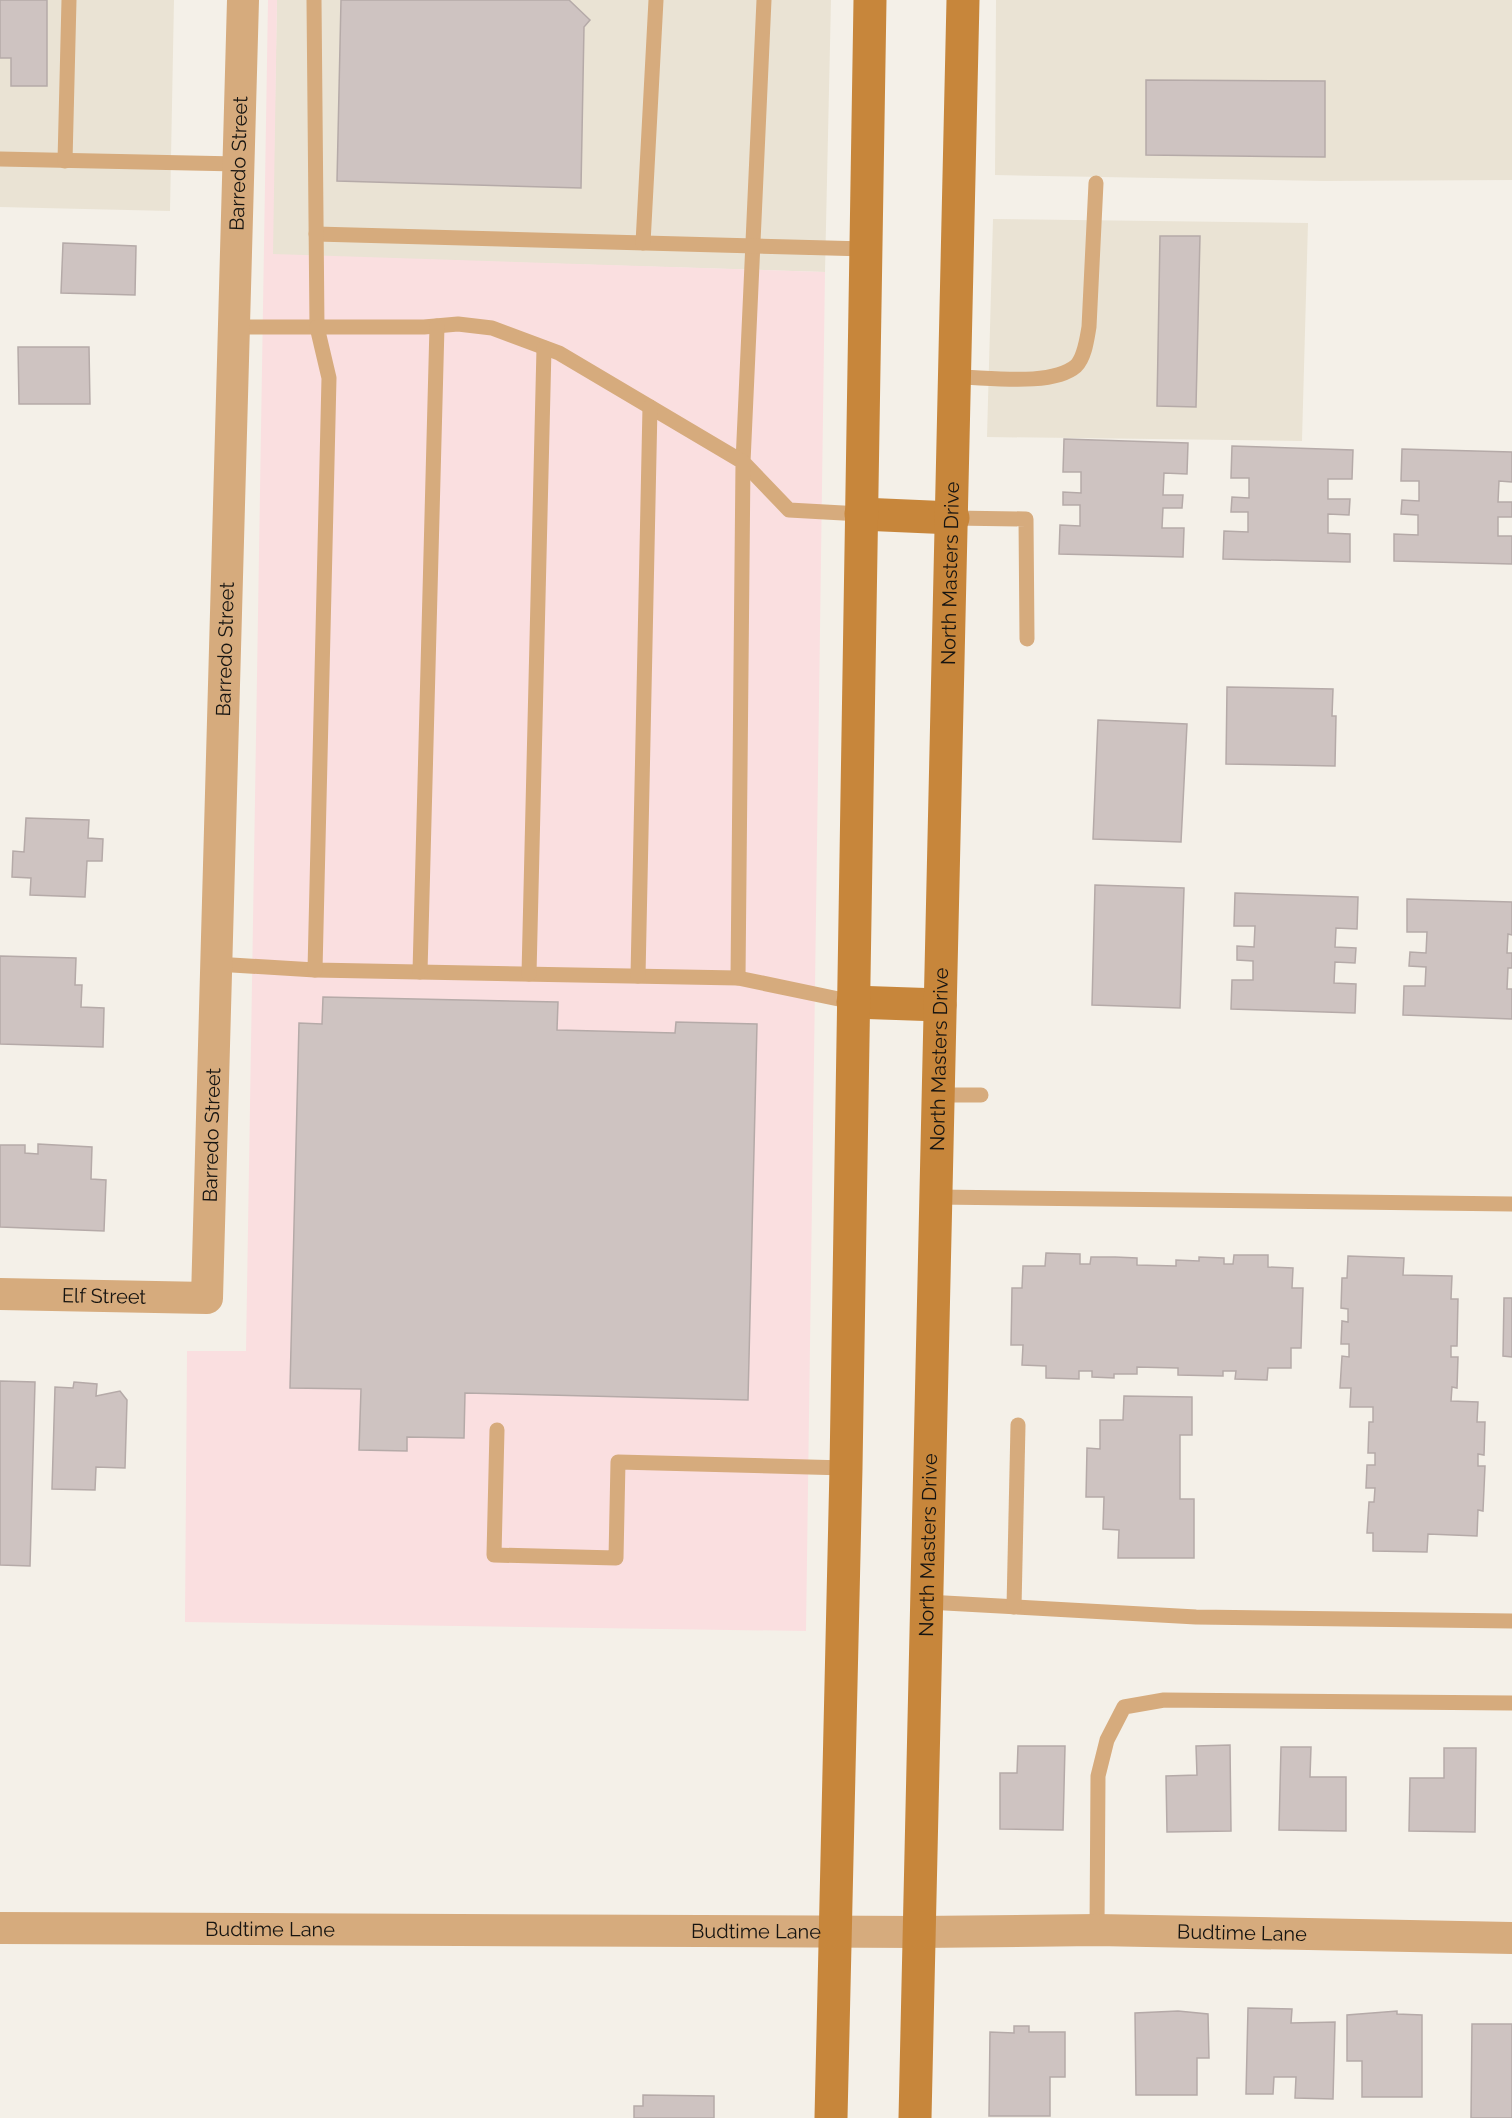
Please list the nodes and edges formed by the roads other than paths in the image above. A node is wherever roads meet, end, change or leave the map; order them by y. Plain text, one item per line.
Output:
1 (69, 0) edge
2 (243, 0) edge
3 (314, 0) edge
4 (656, 0) edge
5 (764, 0) edge
6 (870, 0) edge
7 (963, 0) edge
8 (0, 159) edge
9 (65, 161) junction
10 (238, 164) junction
11 (1096, 183) dead end
12 (316, 234) junction
13 (643, 243) junction
14 (754, 246) junction
15 (866, 249) junction
16 (437, 326) junction
17 (234, 327) junction
18 (317, 327) junction
19 (544, 348) junction
20 (956, 377) junction
21 (650, 407) junction
22 (743, 462) junction
23 (861, 514) junction
24 (953, 518) junction
25 (1027, 639) dead end
26 (216, 964) junction
27 (315, 970) junction
28 (420, 972) junction
29 (529, 974) junction
30 (638, 976) junction
31 (738, 978) junction
32 (854, 1002) junction
33 (940, 1005) junction
34 (938, 1095) junction
35 (981, 1095) dead end
36 (936, 1197) junction
37 (1512, 1204) edge
38 (0, 1294) edge
39 (207, 1298) joint
40 (1018, 1425) dead end
41 (497, 1430) dead end
42 (846, 1468) junction
43 (927, 1602) junction
44 (1014, 1607) junction
45 (1512, 1621) edge
46 (1512, 1703) edge
47 (0, 1928) edge
48 (835, 1930) junction
49 (1097, 1930) junction
50 (918, 1932) junction
51 (1512, 1938) edge
52 (831, 2118) edge
53 (915, 2118) edge

1 - 9 lane
2 - 10 street, Barredo Street
3 - 12 lane
4 - 13 lane
5 - 14 lane
6 - 15 main road
7 - 20 main road, North Masters Drive
8 - 9 lane
9 - 10 lane
10 - 17 street, Barredo Street
11 - 20 lane
12 - 13 lane
12 - 18 lane
13 - 14 lane
14 - 15 lane
14 - 22 lane
15 - 23 main road
16 - 18 lane
16 - 19 lane
16 - 28 lane
17 - 18 lane
17 - 26 street, Barredo Street
18 - 27 lane
19 - 21 lane
19 - 29 lane
20 - 24 main road, North Masters Drive
21 - 22 lane
21 - 30 lane
22 - 23 lane
22 - 31 lane
23 - 24 main road
23 - 32 main road
24 - 25 lane
24 - 33 main road, North Masters Drive
26 - 27 lane
26 - 39 street, Barredo Street
27 - 28 lane
28 - 29 lane
29 - 30 lane
30 - 31 lane
31 - 32 lane
32 - 33 main road
32 - 42 main road
33 - 34 main road, North Masters Drive
34 - 35 lane
34 - 36 main road, North Masters Drive
36 - 37 lane
36 - 43 main road, North Masters Drive
38 - 39 street, Elf Street
40 - 44 lane
41 - 42 lane
42 - 48 main road
43 - 44 lane
43 - 50 main road, North Masters Drive
44 - 45 lane
46 - 49 lane
47 - 48 street, Budtime Lane
48 - 50 street, Budtime Lane
48 - 52 main road
49 - 50 street, Budtime Lane
49 - 51 street, Budtime Lane
50 - 53 main road, North Masters Drive

